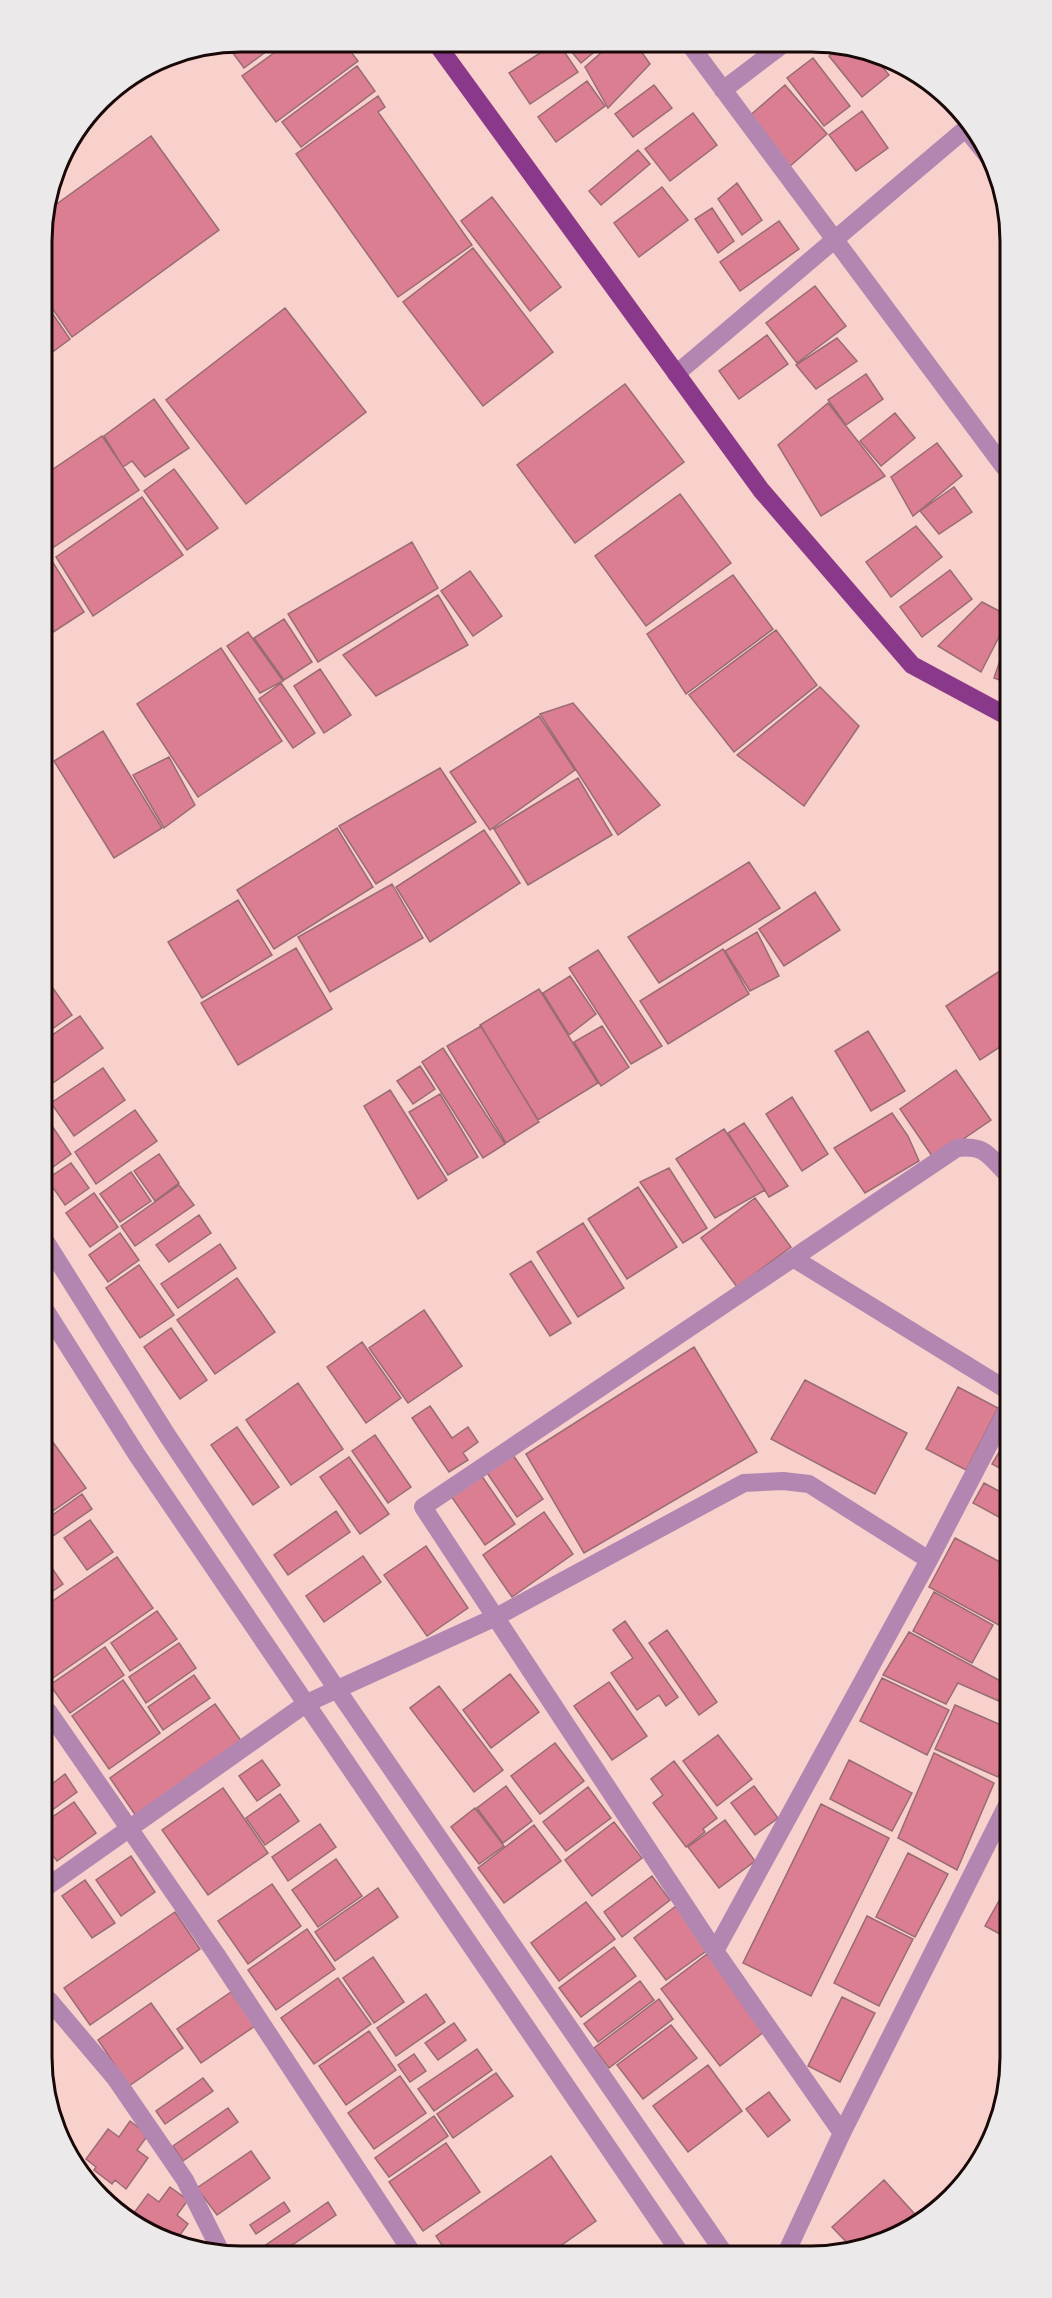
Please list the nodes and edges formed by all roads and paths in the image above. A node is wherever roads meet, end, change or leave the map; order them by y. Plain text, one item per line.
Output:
1 (695, 52) edge
2 (773, 52) edge
3 (443, 53) edge
4 (723, 90) junction
5 (963, 131) edge
6 (834, 239) junction
7 (676, 374) junction
8 (1000, 461) edge
9 (1000, 712) edge
10 (999, 1166) edge
11 (52, 1252) edge
12 (793, 1258) junction
13 (52, 1321) edge
14 (999, 1385) edge
15 (999, 1425) edge
16 (929, 1560) junction
17 (496, 1617) junction
18 (338, 1691) junction
19 (307, 1703) junction
20 (52, 1718) edge
21 (999, 1821) edge
22 (128, 1828) junction
23 (52, 1883) edge
24 (715, 1951) junction
25 (52, 2004) edge
26 (842, 2133) junction
27 (217, 2244) edge
28 (408, 2246) edge
29 (675, 2246) edge
30 (719, 2246) edge
31 (789, 2246) edge

1 - 4 street
2 - 4 street
3 - 7 main road
4 - 6 street
5 - 6 street
6 - 7 street
6 - 8 street
7 - 9 main road
10 - 12 street
11 - 18 street
12 - 14 street
12 - 17 street
13 - 19 street
15 - 16 street
16 - 17 street
16 - 24 street
17 - 18 street
17 - 24 street
18 - 19 street
18 - 30 street
19 - 22 street
19 - 29 street
20 - 22 street
21 - 26 street
22 - 23 street
22 - 28 street
24 - 26 street
25 - 27 street
26 - 31 street

